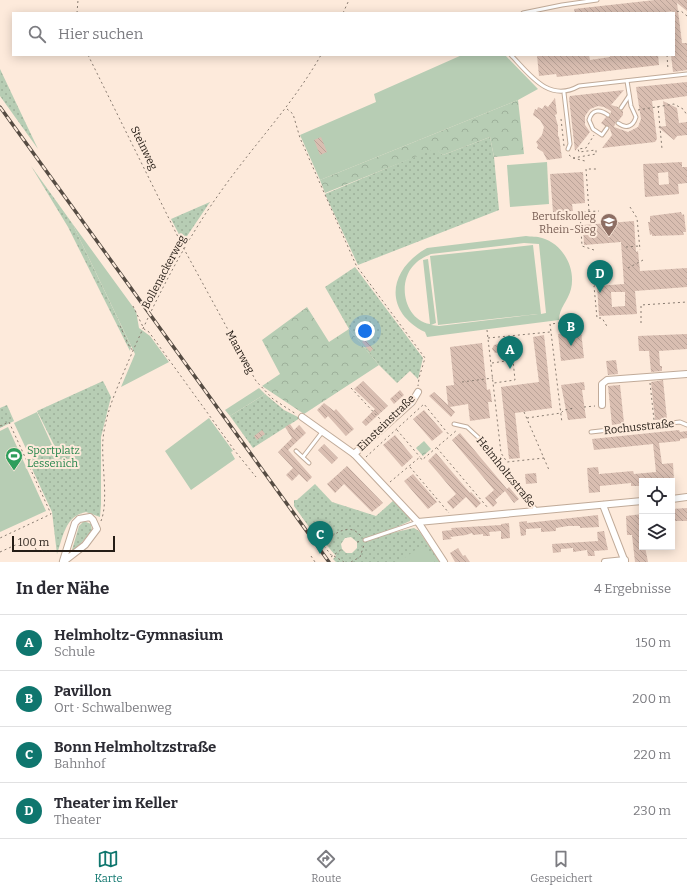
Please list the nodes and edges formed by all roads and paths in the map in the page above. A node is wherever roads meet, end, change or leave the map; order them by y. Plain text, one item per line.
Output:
1 (78, 0) edge
2 (349, 0) edge
3 (597, 0) edge
4 (77, 12) edge
5 (343, 12) edge
6 (527, 12) edge
7 (674, 12) edge
8 (687, 16) edge
9 (88, 56) edge
10 (320, 56) edge
11 (512, 56) edge
12 (666, 56) edge
13 (687, 74) edge
14 (669, 76) junction
15 (627, 81) junction
16 (564, 93) junction
17 (629, 96) junction
18 (658, 105) junction
19 (621, 108) dead end
20 (286, 109) junction
21 (634, 110) junction
22 (608, 115) dead end
23 (687, 115) edge
24 (618, 122) dead end
25 (607, 128) dead end
26 (597, 132) junction
27 (568, 149) dead end
28 (662, 149) dead end
29 (578, 152) junction
30 (579, 157) junction
31 (573, 158) dead end
32 (596, 169) dead end
33 (630, 207) dead end
34 (599, 211) dead end
35 (589, 212) junction
36 (640, 246) junction
37 (626, 247) dead end
38 (184, 249) junction
39 (594, 250) dead end
40 (640, 250) dead end
41 (645, 259) dead end
42 (628, 268) dead end
43 (603, 280) dead end
44 (687, 302) edge
45 (133, 306) dead end
46 (560, 323) dead end
47 (641, 323) dead end
48 (120, 326) dead end
49 (144, 328) junction
50 (608, 328) dead end
51 (487, 330) dead end
52 (551, 332) junction
53 (488, 338) junction
54 (133, 350) junction
55 (491, 363) junction
56 (687, 374) edge
57 (649, 376) junction
58 (493, 378) junction
59 (462, 382) dead end
60 (493, 383) junction
61 (351, 388) dead end
62 (418, 392) joint
63 (602, 405) dead end
64 (592, 406) dead end
65 (584, 407) dead end
66 (574, 408) dead end
67 (524, 412) dead end
68 (561, 413) junction
69 (302, 417) joint
70 (526, 418) junction
71 (654, 420) dead end
72 (382, 422) dead end
73 (562, 423) dead end
74 (454, 424) dead end
75 (462, 425) junction
76 (687, 425) edge
77 (0, 426) edge
78 (396, 429) junction
79 (323, 431) junction
80 (591, 432) dead end
81 (450, 436) junction
82 (437, 447) junction
83 (296, 451) dead end
84 (356, 452) junction
85 (303, 457) junction
86 (420, 457) junction
87 (544, 458) junction
88 (309, 463) dead end
89 (410, 466) junction
90 (549, 470) dead end
91 (256, 477) dead end
92 (385, 486) junction
93 (687, 497) edge
94 (675, 499) edge
95 (639, 501) edge
96 (603, 505) junction
97 (537, 511) junction
98 (493, 514) junction
99 (454, 518) junction
100 (418, 522) junction
101 (97, 529) junction
102 (0, 538) edge
103 (365, 540) dead end
104 (324, 542) dead end
105 (324, 546) dead end
106 (342, 550) dead end
107 (0, 552) edge
108 (37, 552) dead end
109 (311, 556) dead end
110 (332, 556) junction
111 (625, 561) edge
112 (63, 562) edge
113 (315, 562) edge
114 (344, 562) edge
115 (351, 562) edge
116 (444, 562) edge
117 (605, 562) edge

1 - 4 path
2 - 5 path
3 - 6 lane
7 - 8 path
9 - 38 path, Steinweg
10 - 20 path, Bollenackerweg
11 - 16 lane
12 - 14 path
13 - 14 lane
14 - 15 lane
15 - 16 lane
15 - 17 lane
16 - 27 lane
17 - 19 lane
17 - 21 lane
18 - 21 path
18 - 23 path
18 - 28 path
20 - 38 path, Bollenackerweg
20 - 62 path
21 - 24 lane
22 - 26 lane
25 - 26 lane
26 - 29 path
29 - 30 path
29 - 30 path
30 - 31 path
32 - 35 path
33 - 36 path
34 - 35 path
35 - 39 path
36 - 37 path
36 - 40 path
38 - 49 path, Bollenackerweg
38 - 69 path, Maarweg
41 - 42 path
43 - 50 path
44 - 47 path
45 - 49 path
46 - 52 path
48 - 54 path
49 - 54 path, Bollenackerweg
49 - 91 path
51 - 53 path
52 - 53 path
52 - 68 path
53 - 55 path
54 - 101 path, Bollenackerweg
55 - 58 path
55 - 60 path
56 - 57 street
57 - 63 street
57 - 71 path
58 - 59 path
58 - 60 path
60 - 87 path
61 - 72 path
62 - 84 street, Einsteinstraße
64 - 65 path
66 - 68 path
67 - 70 path
68 - 70 path
68 - 73 path
69 - 79 street
70 - 87 path
74 - 75 lane, Helmholtzstraße
75 - 81 path
75 - 97 lane, Helmholtzstraße
76 - 80 lane, Rochusstraße
77 - 102 path
78 - 81 path
78 - 84 path
78 - 86 path
79 - 84 street
79 - 85 lane
81 - 82 path
82 - 86 path
82 - 98 path
83 - 85 lane
84 - 92 street
85 - 88 lane
86 - 89 path
87 - 90 path
89 - 92 path
89 - 99 path
92 - 100 street
93 - 94 street
95 - 96 street, Helmholtzstraße
96 - 97 street, Helmholtzstraße
96 - 111 street
97 - 98 street, Helmholtzstraße
98 - 99 street, Helmholtzstraße
99 - 100 street, Helmholtzstraße
100 - 103 lane
100 - 116 street
101 - 112 street
101 - 112 street
104 - 115 path
105 - 110 path
106 - 110 path
107 - 108 path
109 - 113 path
110 - 114 path
111 - 117 street

